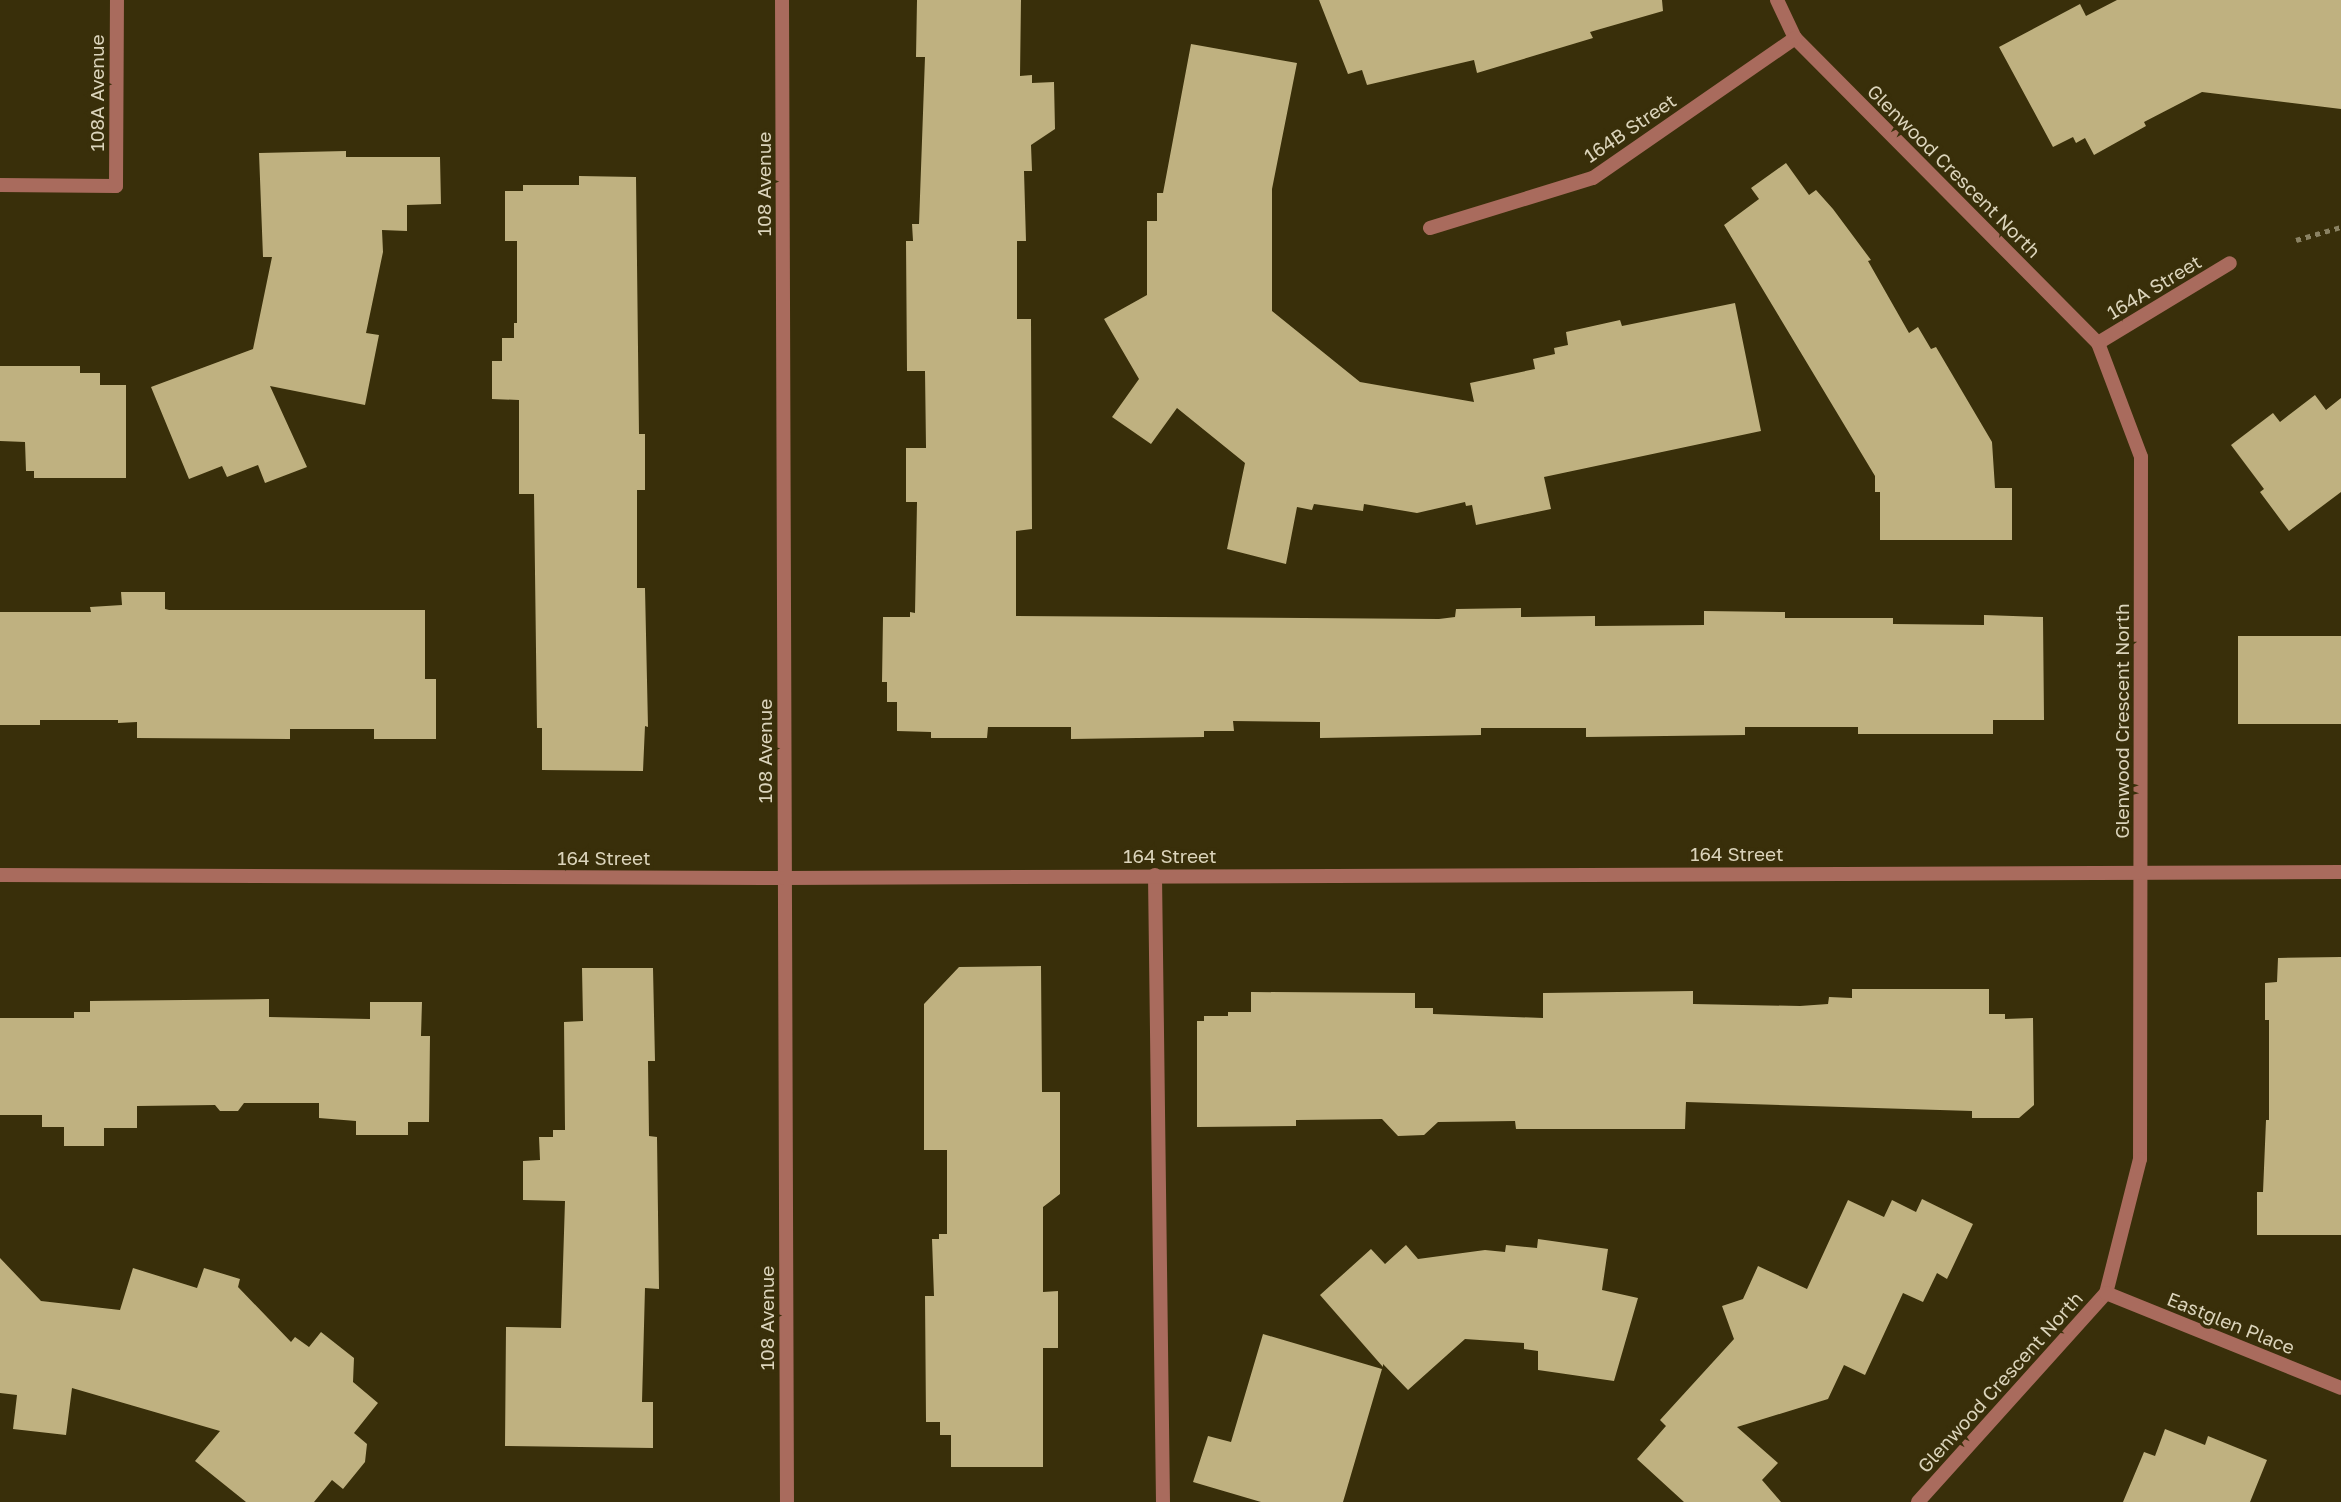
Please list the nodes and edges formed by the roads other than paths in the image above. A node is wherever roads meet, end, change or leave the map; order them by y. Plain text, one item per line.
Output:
1 (117, 0) edge
2 (782, 0) edge
3 (1777, 0) edge
4 (1795, 38) junction
5 (0, 185) edge
6 (1430, 228) dead end
7 (2230, 263) dead end
8 (2098, 344) junction
9 (2141, 872) junction
10 (2341, 872) edge
11 (0, 875) edge
12 (1155, 875) junction
13 (784, 878) junction
14 (2106, 1293) junction
15 (2341, 1388) edge
16 (787, 1502) edge
17 (1163, 1502) edge
18 (1918, 1502) edge

1 - 5 street, 108A Avenue
2 - 13 street, 108 Avenue
3 - 4 street, Glenwood Crescent North
4 - 6 street, 164B Street
4 - 8 street, Glenwood Crescent North
7 - 8 street, 164A Street
8 - 9 street, Glenwood Crescent North
9 - 10 street, 164 Street
9 - 12 street, 164 Street
9 - 14 street, Glenwood Crescent North
11 - 13 street, 164 Street
12 - 13 street, 164 Street
12 - 17 street
13 - 16 street, 108 Avenue
14 - 15 street, Eastglen Place
14 - 18 street, Glenwood Crescent North

